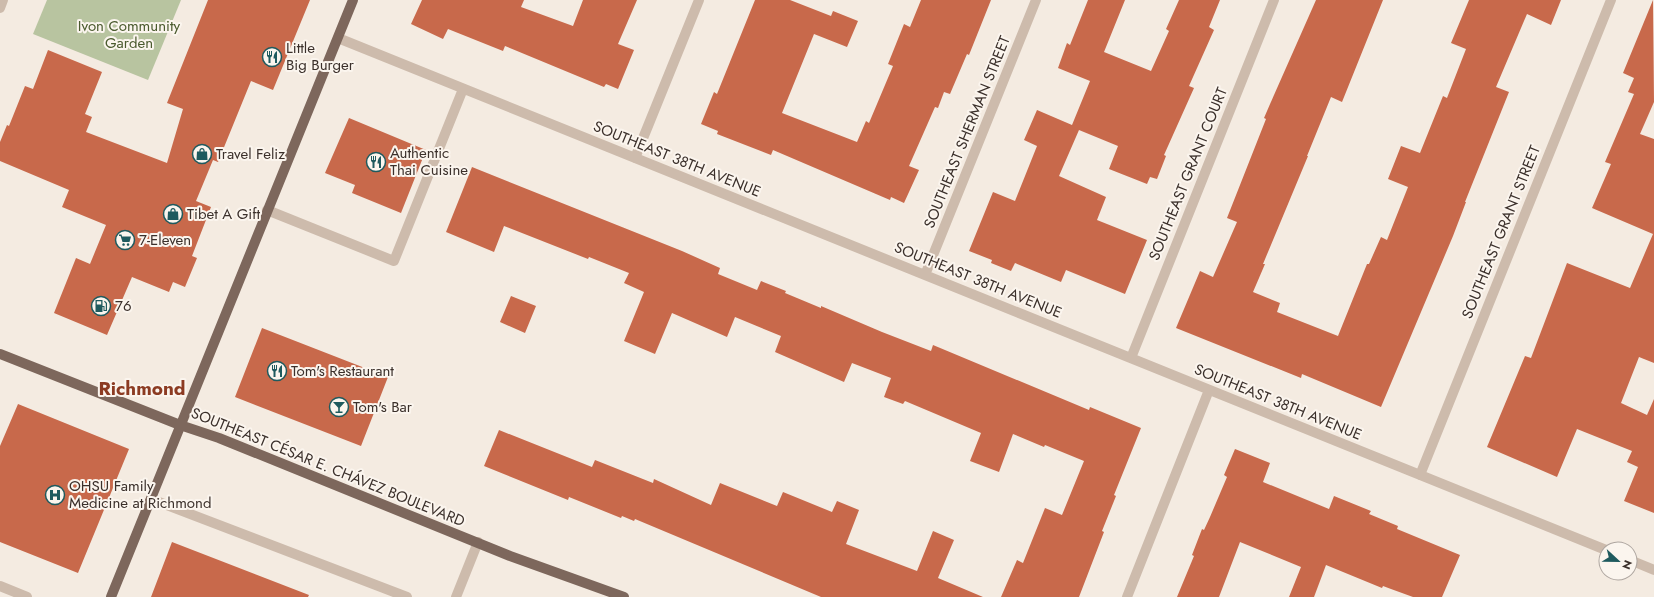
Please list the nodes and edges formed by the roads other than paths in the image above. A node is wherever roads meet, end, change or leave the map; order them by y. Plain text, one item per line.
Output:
1 (3, 0) edge
2 (353, 0) edge
3 (699, 0) edge
4 (1036, 0) edge
5 (1274, 0) edge
6 (1611, 0) edge
7 (0, 8) edge
8 (338, 38) junction
9 (463, 89) junction
10 (635, 158) junction
11 (267, 210) junction
12 (925, 275) junction
13 (0, 354) edge
14 (1131, 358) junction
15 (1209, 390) junction
16 (180, 425) junction
17 (1420, 475) junction
18 (151, 499) junction
19 (478, 542) junction
20 (1598, 547) edge
21 (1638, 563) edge
22 (1654, 570) edge
23 (0, 586) edge
24 (27, 597) edge
25 (111, 597) edge
26 (407, 597) edge
27 (456, 597) edge
28 (624, 597) edge
29 (1128, 597) edge

1 - 7 street
2 - 8 main road
3 - 10 street
4 - 12 street, SOUTHEAST SHERMAN STREET
5 - 14 street, SOUTHEAST GRANT COURT
6 - 17 street, SOUTHEAST GRANT STREET
8 - 9 street, SOUTHEAST 38TH AVENUE
8 - 11 main road
9 - 10 street, SOUTHEAST 38TH AVENUE
9 - 11 street
10 - 12 street, SOUTHEAST 38TH AVENUE
11 - 16 main road
12 - 14 street, SOUTHEAST 38TH AVENUE
13 - 16 main road, SOUTHEAST CÉSAR E. CHÁVEZ BOULEVARD
14 - 15 street, SOUTHEAST 38TH AVENUE
15 - 17 street, SOUTHEAST 38TH AVENUE
15 - 29 street
16 - 18 main road
16 - 19 main road, SOUTHEAST CÉSAR E. CHÁVEZ BOULEVARD
17 - 20 street, SOUTHEAST 38TH AVENUE
18 - 25 main road
18 - 26 street
19 - 27 street
19 - 28 main road, SOUTHEAST CÉSAR E. CHÁVEZ BOULEVARD
21 - 22 street
23 - 24 street

